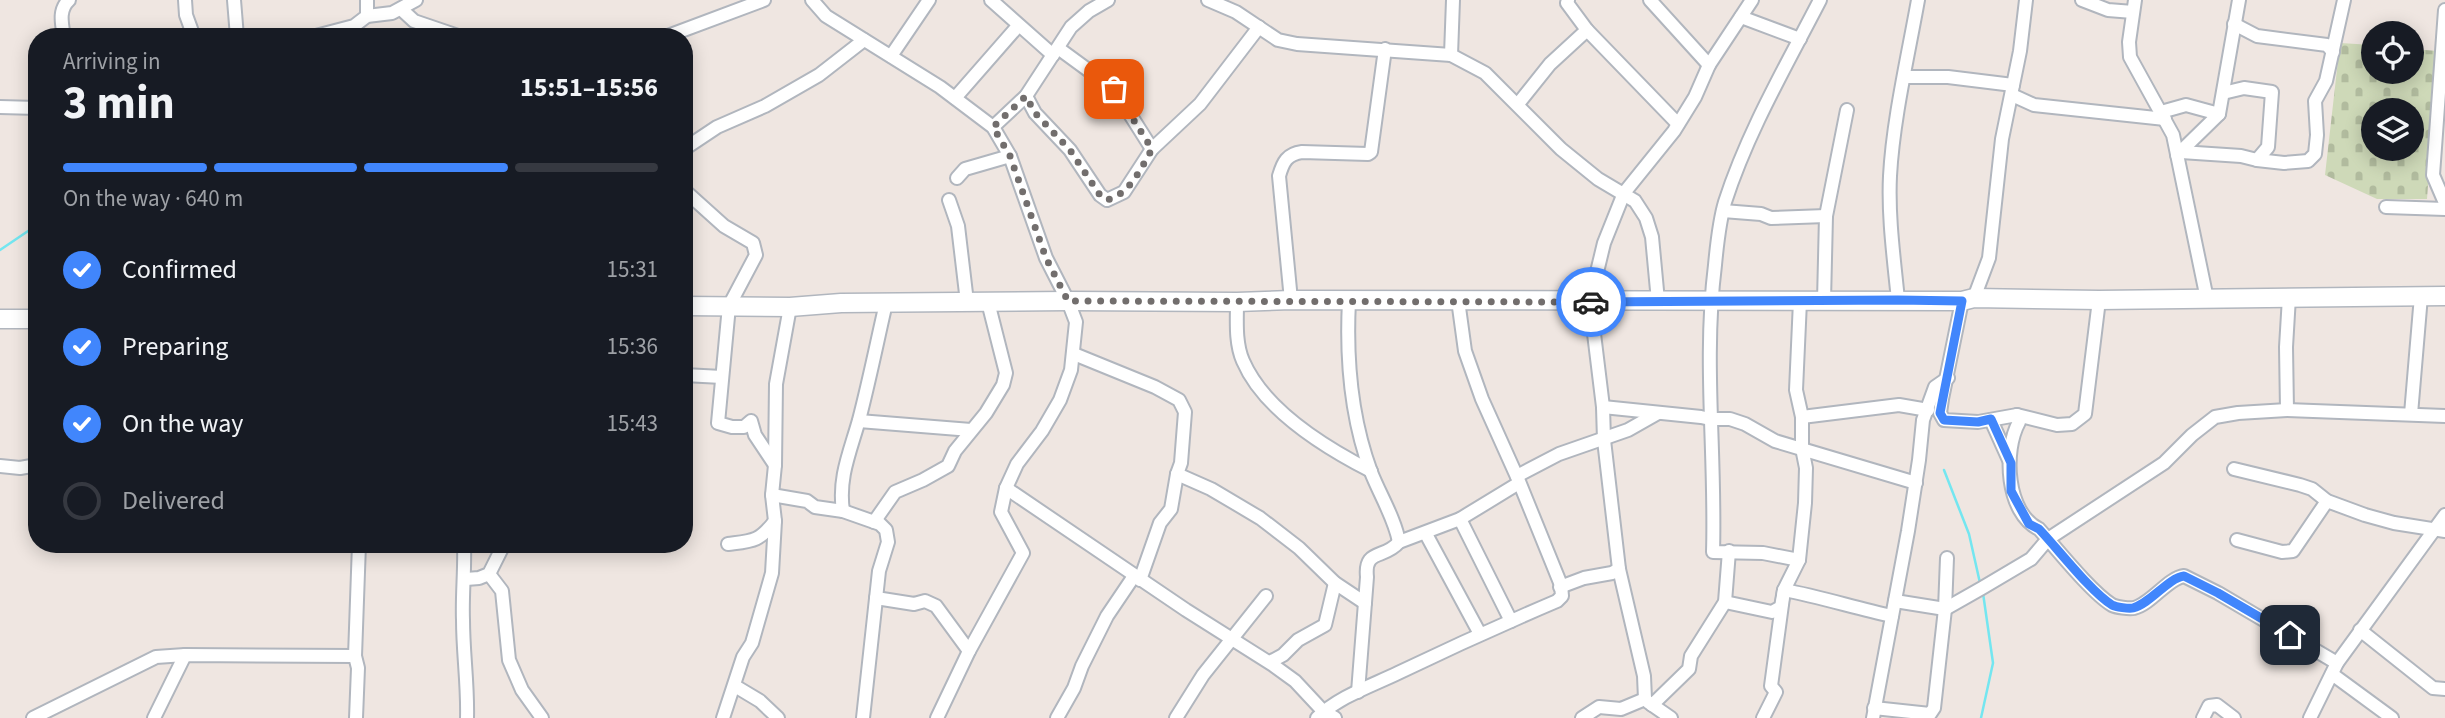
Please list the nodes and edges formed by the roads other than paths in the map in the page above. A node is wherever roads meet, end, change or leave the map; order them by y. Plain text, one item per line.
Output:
1 (69, 0) edge
2 (186, 0) edge
3 (234, 0) edge
4 (367, 0) edge
5 (416, 0) edge
6 (764, 0) edge
7 (811, 0) edge
8 (991, 0) edge
9 (1108, 0) edge
10 (1208, 0) edge
11 (1453, 0) edge
12 (1568, 0) edge
13 (1650, 0) edge
14 (1752, 0) edge
15 (1820, 0) edge
16 (1918, 0) edge
17 (2026, 0) edge
18 (2082, 0) edge
19 (2238, 0) edge
20 (2344, 0) edge
21 (928, 1) edge
22 (1008, 6) edge
23 (1238, 6) edge
24 (2134, 6) edge
25 (401, 9) junction
26 (2445, 10) edge
27 (367, 16) junction
28 (1741, 17) junction
29 (2234, 24) junction
30 (1018, 26) junction
31 (1259, 27) junction
32 (63, 28) edge
33 (191, 28) edge
34 (236, 28) edge
35 (346, 28) edge
36 (435, 28) edge
37 (689, 28) edge
38 (1587, 30) junction
39 (2444, 38) edge
40 (1800, 39) junction
41 (864, 40) junction
42 (1385, 49) junction
43 (1055, 52) junction
44 (2333, 52) junction
45 (1451, 55) junction
46 (891, 56) junction
47 (1709, 65) junction
48 (1905, 77) junction
49 (2013, 90) junction
50 (2223, 93) junction
51 (1026, 96) junction
52 (955, 98) junction
53 (1518, 104) junction
54 (0, 107) edge
55 (28, 108) edge
56 (1847, 110) dead end
57 (2219, 114) junction
58 (2163, 116) junction
59 (1678, 124) junction
60 (993, 127) junction
61 (693, 143) edge
62 (1152, 149) junction
63 (2179, 154) junction
64 (1010, 156) junction
65 (2256, 160) junction
66 (957, 178) dead end
67 (1624, 194) junction
68 (693, 198) edge
69 (949, 200) dead end
70 (2445, 203) edge
71 (2386, 207) dead end
72 (2445, 209) edge
73 (1723, 211) junction
74 (1826, 216) junction
75 (2421, 296) junction
76 (2445, 296) edge
77 (2289, 297) junction
78 (2207, 299) junction
79 (1291, 300) junction
80 (1458, 300) junction
81 (1898, 300) junction
82 (1968, 300) junction
83 (2099, 300) junction
84 (1068, 301) junction
85 (1349, 301) junction
86 (1658, 301) junction
87 (1710, 301) junction
88 (1800, 301) junction
89 (1825, 301) junction
90 (967, 302) junction
91 (988, 302) junction
92 (1237, 302) junction
93 (1590, 302) junction
94 (886, 303) junction
95 (693, 306) edge
96 (729, 306) junction
97 (790, 307) junction
98 (28, 319) edge
99 (0, 320) edge
100 (1073, 354) junction
101 (693, 375) edge
102 (722, 377) junction
103 (1948, 378) junction
104 (1603, 407) junction
105 (1927, 410) junction
106 (2287, 410) junction
107 (1658, 412) junction
108 (2411, 414) junction
109 (2017, 415) junction
110 (2445, 416) edge
111 (1802, 417) junction
112 (1710, 419) junction
113 (1991, 419) junction
114 (859, 421) junction
115 (971, 430) junction
116 (1604, 440) junction
117 (1363, 448) junction
118 (1802, 448) junction
119 (1353, 462) junction
120 (2011, 463) junction
121 (775, 465) junction
122 (0, 466) edge
123 (28, 467) edge
124 (2234, 469) dead end
125 (1371, 471) junction
126 (1177, 474) junction
127 (1518, 480) junction
128 (1916, 483) junction
129 (1006, 488) junction
130 (772, 495) junction
131 (2327, 501) junction
132 (843, 511) junction
133 (2445, 515) edge
134 (1460, 519) junction
135 (775, 521) junction
136 (874, 522) junction
137 (2440, 530) edge
138 (1426, 534) junction
139 (2048, 539) junction
140 (2237, 540) dead end
141 (1399, 542) junction
142 (728, 544) dead end
143 (1729, 551) junction
144 (359, 553) edge
145 (465, 553) edge
146 (499, 553) edge
147 (1947, 558) dead end
148 (1799, 560) junction
149 (1619, 569) junction
150 (489, 574) junction
151 (1137, 578) junction
152 (466, 579) junction
153 (1335, 583) junction
154 (1560, 587) junction
155 (1784, 590) junction
156 (1266, 596) dead end
157 (876, 598) junction
158 (1895, 601) junction
159 (1725, 602) junction
160 (1365, 603) junction
161 (1945, 609) junction
162 (1892, 616) junction
163 (1511, 621) junction
164 (2360, 631) junction
165 (1480, 634) junction
166 (1231, 638) junction
167 (969, 651) junction
168 (185, 655) junction
169 (355, 656) junction
170 (1270, 662) junction
171 (2334, 669) junction
172 (734, 686) junction
173 (2445, 689) edge
174 (1358, 692) junction
175 (1648, 702) junction
176 (1874, 713) edge
177 (1325, 716) edge
178 (33, 718) edge
179 (154, 718) edge
180 (356, 718) edge
181 (467, 718) edge
182 (542, 718) edge
183 (723, 718) edge
184 (778, 718) edge
185 (863, 718) edge
186 (937, 718) edge
187 (1057, 718) edge
188 (1176, 718) edge
189 (1582, 718) edge
190 (1671, 718) edge
191 (1763, 718) edge
192 (2203, 718) edge
193 (2234, 718) edge
194 (2309, 718) edge
195 (2392, 718) edge

1 - 32 street
2 - 33 street
3 - 34 street
4 - 27 street
5 - 25 street
6 - 37 street
7 - 41 street
8 - 22 street
9 - 43 street
10 - 23 street
11 - 45 street
12 - 38 street
13 - 47 street
14 - 28 street
15 - 40 street
16 - 48 street
17 - 49 street
18 - 24 street
19 - 29 street
20 - 44 street
21 - 46 street
22 - 30 street
23 - 31 street
24 - 58 street
25 - 27 street
25 - 36 street
26 - 39 street
27 - 35 street
28 - 40 street
28 - 47 street
29 - 44 street
29 - 50 street
30 - 43 street
30 - 52 street
31 - 42 street
31 - 62 street
38 - 53 street
38 - 59 street
39 - 70 street
40 - 73 street
41 - 46 street
41 - 61 street
42 - 45 street
42 - 79 street
43 - 51 street
43 - 62 street
44 - 65 street
45 - 53 street
46 - 52 street
47 - 59 street
48 - 49 street
48 - 81 street
49 - 58 street
49 - 82 street
50 - 57 street
50 - 65 street
51 - 60 street
51 - 62 street
52 - 60 street
53 - 67 street
54 - 55 street
56 - 74 street
57 - 58 street
57 - 63 street
58 - 63 street
59 - 67 street
60 - 64 street
63 - 65 street
63 - 78 street
64 - 66 street
64 - 84 street
67 - 86 street
67 - 93 street
68 - 96 street
69 - 90 street
71 - 72 street
73 - 74 street
73 - 87 street
74 - 89 street
75 - 76 main road
75 - 77 main road
75 - 108 street
77 - 78 main road
77 - 106 street
78 - 83 main road
79 - 85 main road
79 - 92 main road
80 - 85 main road
80 - 93 main road
80 - 127 street
81 - 82 main road
81 - 89 main road
82 - 83 main road
82 - 103 street
83 - 109 street
84 - 91 main road
84 - 92 main road
84 - 100 street
85 - 117 street
86 - 87 main road
86 - 93 main road
87 - 88 main road
87 - 112 street
88 - 89 main road
88 - 111 street
90 - 91 main road
90 - 94 main road
91 - 115 street
92 - 119 street
93 - 104 street
94 - 97 main road
94 - 114 street
95 - 96 main road
96 - 97 main road
96 - 102 street
97 - 121 street
98 - 99 main road
100 - 126 street
100 - 129 street
101 - 102 street
102 - 121 street
103 - 105 street
103 - 113 street
104 - 107 street
104 - 116 street
105 - 111 street
105 - 128 street
106 - 108 street
106 - 139 street
107 - 112 street
107 - 116 street
108 - 110 street
109 - 113 street
109 - 120 street
111 - 118 street
112 - 118 street
112 - 143 street
113 - 120 street
114 - 115 street
114 - 132 street
115 - 136 street
116 - 127 street
116 - 149 street
117 - 119 street
117 - 125 street
118 - 128 street
118 - 148 street
119 - 125 street
120 - 139 street
121 - 130 street
122 - 123 street
124 - 131 street
125 - 141 street
126 - 151 street
126 - 153 street
127 - 134 street
127 - 154 street
128 - 158 street
129 - 151 street
129 - 167 street
130 - 132 street
130 - 135 street
131 - 137 street
131 - 140 street
132 - 136 street
133 - 137 street
134 - 138 street
134 - 163 street
135 - 142 street
135 - 172 street
136 - 157 street
137 - 164 street
138 - 141 street
138 - 165 street
139 - 161 street
139 - 171 street
141 - 160 street
143 - 148 street
143 - 159 street
144 - 169 street
145 - 152 street
146 - 150 street
147 - 161 street
148 - 155 street
149 - 154 street
149 - 175 street
150 - 152 street
150 - 182 street
151 - 166 street
151 - 187 street
152 - 181 street
153 - 160 street
153 - 170 street
154 - 163 street
155 - 159 street
155 - 162 street
155 - 191 street
156 - 166 street
157 - 167 street
157 - 185 street
158 - 161 street
158 - 162 street
159 - 175 street
160 - 174 street
161 - 176 street
162 - 176 street
163 - 165 street
164 - 171 street
164 - 173 street
165 - 174 street
166 - 170 street
166 - 188 street
167 - 186 street
168 - 169 street
168 - 178 street
168 - 179 street
169 - 180 street
170 - 177 street
171 - 194 street
171 - 195 street
172 - 183 street
172 - 184 street
174 - 177 street
175 - 189 street
175 - 190 street
192 - 193 street

